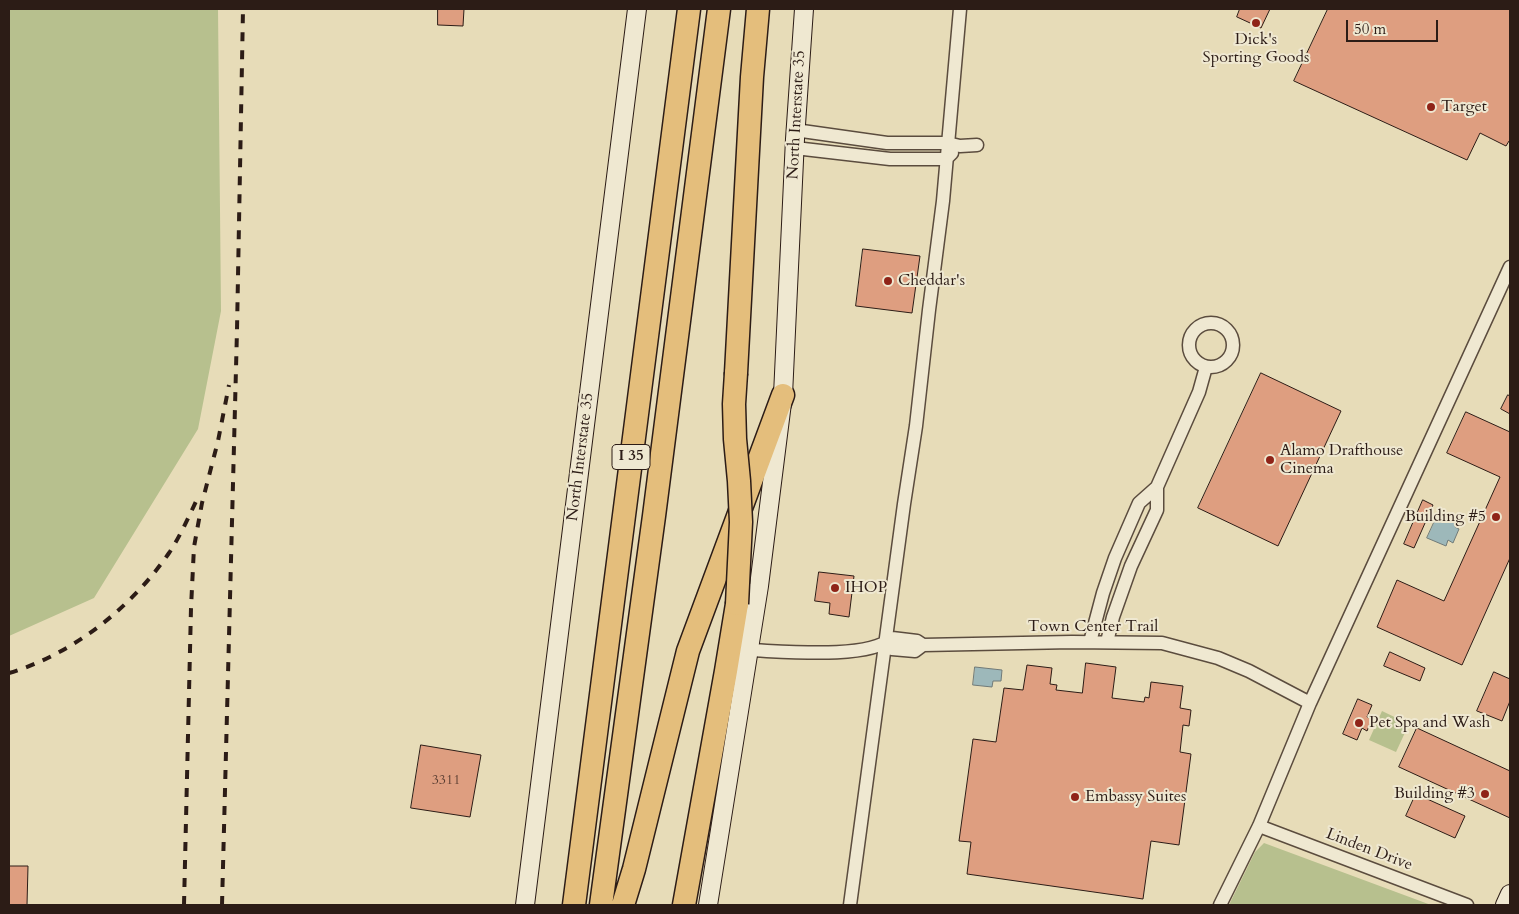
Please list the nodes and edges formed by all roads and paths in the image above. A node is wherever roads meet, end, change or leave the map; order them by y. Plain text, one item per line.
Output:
1 (637, 9) edge
2 (688, 9) edge
3 (719, 9) edge
4 (758, 9) edge
5 (804, 9) edge
6 (960, 9) edge
7 (795, 130) junction
8 (954, 145) junction
9 (977, 145) dead end
10 (795, 148) junction
11 (946, 159) junction
12 (1510, 267) edge
13 (1206, 367) junction
14 (783, 395) junction
15 (1157, 487) junction
16 (1090, 642) junction
17 (1107, 642) junction
18 (886, 643) junction
19 (748, 650) junction
20 (1310, 703) junction
21 (1259, 826) junction
22 (1510, 894) edge
23 (525, 905) edge
24 (574, 905) edge
25 (601, 905) edge
26 (623, 905) edge
27 (684, 905) edge
28 (708, 905) edge
29 (850, 905) edge
30 (1220, 905) edge
31 (1467, 905) edge
32 (1505, 905) edge

1 - 23 main road, North Interstate 35
2 - 24 highway, I 35
3 - 25 highway, I 35
4 - 27 highway, bridge
5 - 7 main road, North Interstate 35
6 - 8 street
7 - 8 street
7 - 10 main road, North Interstate 35
8 - 9 street
8 - 11 street
10 - 11 street
10 - 14 main road, North Interstate 35
11 - 18 street
12 - 20 street
13 - 13 street
13 - 15 street
14 - 19 main road, North Interstate 35
14 - 26 highway
15 - 16 street
15 - 17 street
16 - 17 street, Town Center Trail
16 - 18 street, Town Center Trail
17 - 20 street, Town Center Trail
18 - 19 street, Town Center Trail
18 - 29 street
19 - 28 main road, North Interstate 35
20 - 21 street
21 - 30 street
21 - 31 street, Linden Drive
22 - 32 main road

